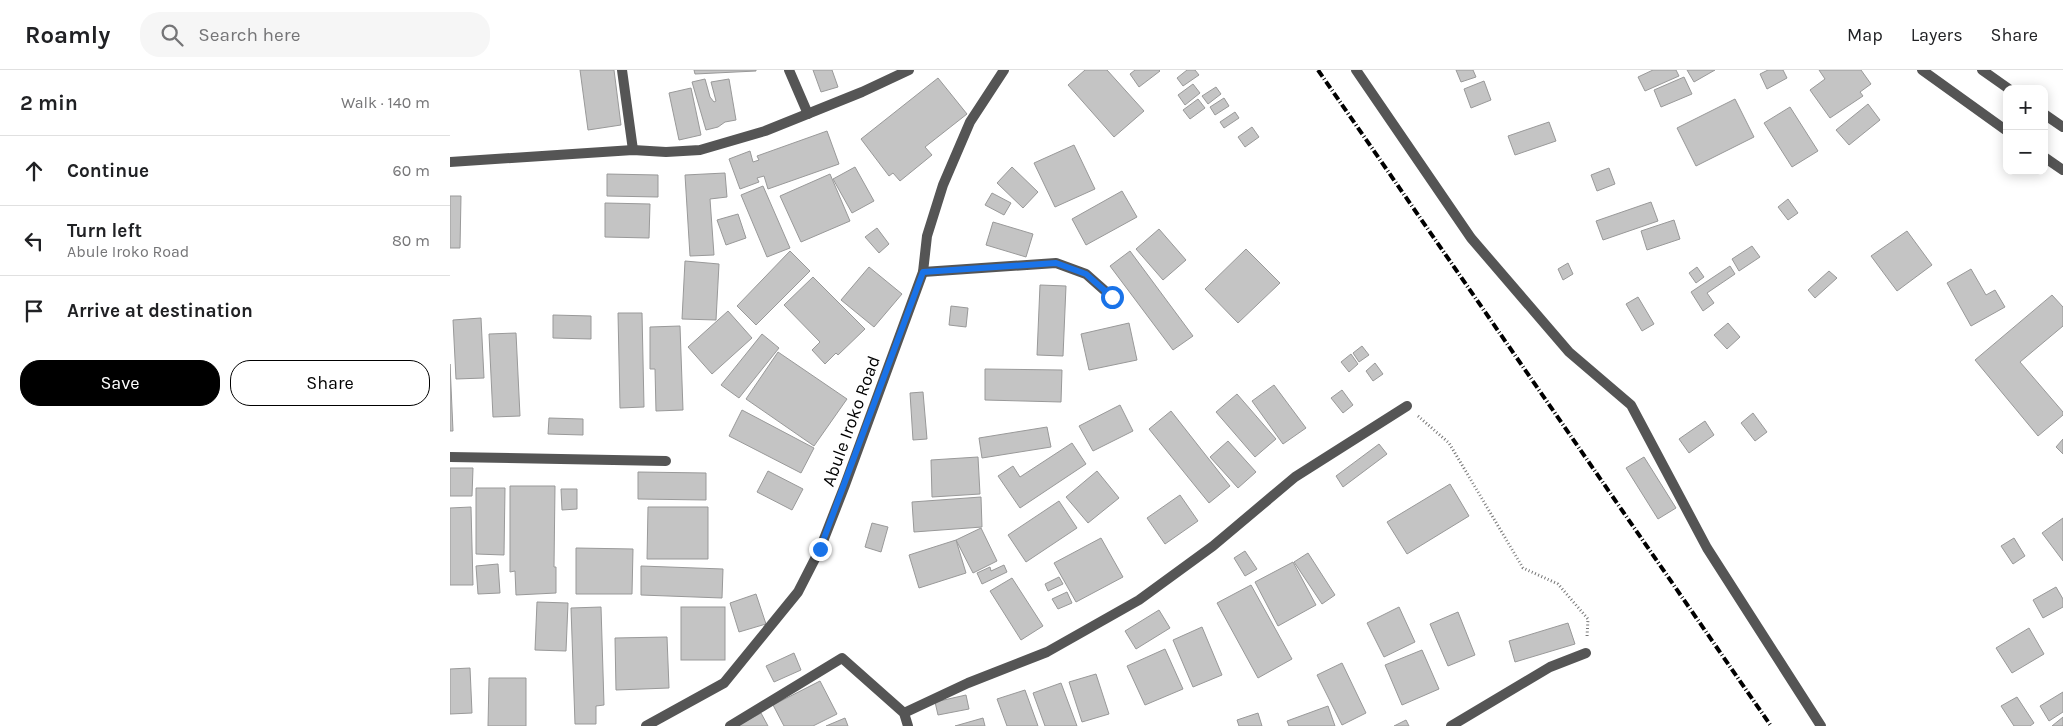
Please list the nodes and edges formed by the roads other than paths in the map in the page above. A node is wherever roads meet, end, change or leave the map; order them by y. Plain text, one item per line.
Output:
1 (622, 70) edge
2 (789, 70) edge
3 (909, 70) edge
4 (1004, 70) edge
5 (1356, 70) edge
6 (1922, 70) edge
7 (1982, 70) edge
8 (2003, 85) edge
9 (808, 114) junction
10 (2048, 117) edge
11 (2063, 127) edge
12 (2006, 130) edge
13 (633, 150) junction
14 (2048, 160) edge
15 (450, 162) edge
16 (2063, 170) edge
17 (923, 272) junction
18 (1112, 297) dead end
19 (1407, 406) road end
20 (450, 456) edge
21 (666, 461) dead end
22 (1586, 653) road end
23 (904, 713) junction
24 (646, 726) edge
25 (730, 726) edge
26 (908, 726) edge
27 (1451, 726) edge
28 (1821, 726) edge

1 - 13 street
2 - 9 street
3 - 9 street
4 - 17 street, Abule Iroko Road
5 - 28 street
6 - 12 street
7 - 8 street
9 - 13 street
10 - 11 street
13 - 15 street
14 - 16 street
17 - 18 street
17 - 24 street, Abule Iroko Road
19 - 23 street
20 - 21 street
22 - 27 street
23 - 25 street
23 - 26 street

